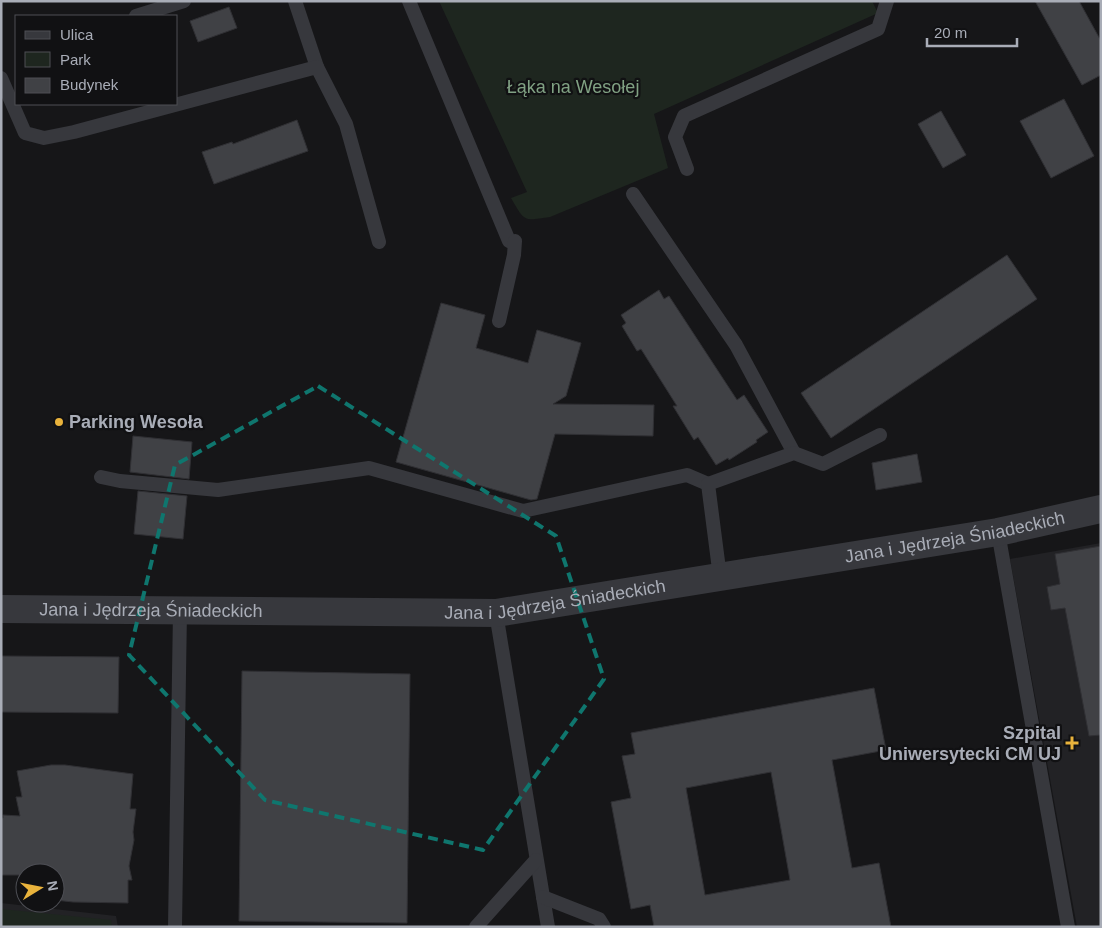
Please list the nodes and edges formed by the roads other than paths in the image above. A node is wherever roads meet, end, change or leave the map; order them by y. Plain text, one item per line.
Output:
1 (184, 1) edge
2 (295, 1) edge
3 (409, 1) edge
4 (887, 1) edge
5 (141, 15) edge
6 (317, 67) junction
7 (1, 78) edge
8 (178, 103) edge
9 (165, 106) edge
10 (687, 169) dead end
11 (633, 194) dead end
12 (379, 242) dead end
13 (499, 321) dead end
14 (880, 435) dead end
15 (794, 453) junction
16 (102, 477) dead end
17 (708, 484) junction
18 (1101, 510) edge
19 (998, 532) junction
20 (720, 577) junction
21 (1, 609) edge
22 (180, 611) junction
23 (496, 613) junction
24 (536, 860) junction
25 (543, 897) junction
26 (175, 927) edge
27 (476, 927) edge
28 (548, 927) edge
29 (604, 927) edge
30 (1068, 927) edge

1 - 5 lane
2 - 6 lane
3 - 13 lane
4 - 10 lane
6 - 8 lane
6 - 12 lane
7 - 9 lane
11 - 15 lane
14 - 15 lane
15 - 17 lane
16 - 17 lane
17 - 20 lane
18 - 19 street, Jana i Jędrzeja Śniadeckich
19 - 20 street, Jana i Jędrzeja Śniadeckich
19 - 30 lane
20 - 23 street, Jana i Jędrzeja Śniadeckich
21 - 22 street, Jana i Jędrzeja Śniadeckich
22 - 23 street, Jana i Jędrzeja Śniadeckich
22 - 26 lane
23 - 24 lane
24 - 25 lane
24 - 27 lane
25 - 28 lane
25 - 29 lane

